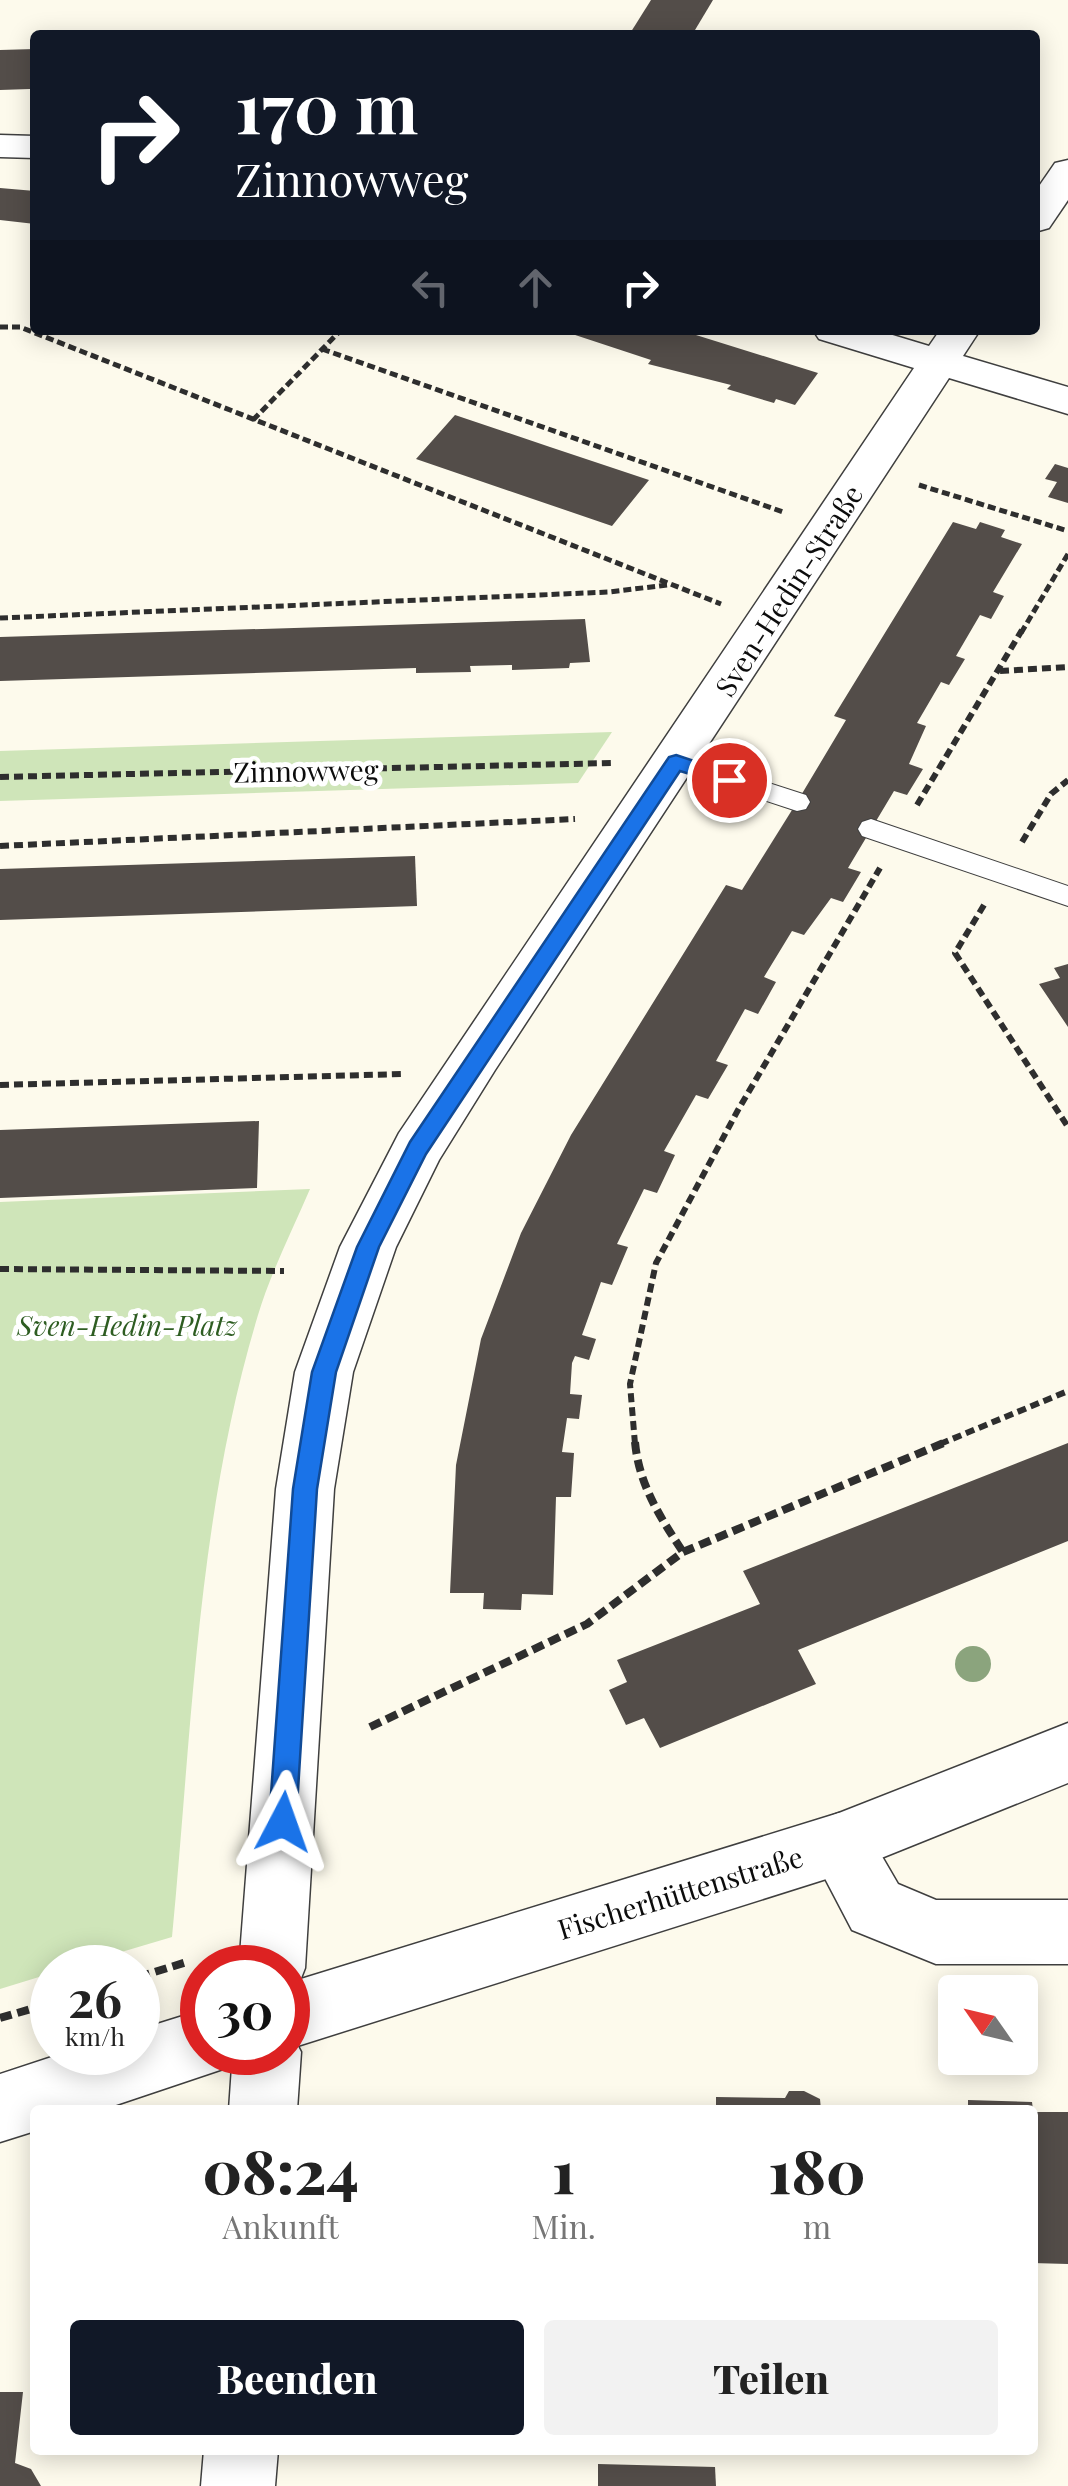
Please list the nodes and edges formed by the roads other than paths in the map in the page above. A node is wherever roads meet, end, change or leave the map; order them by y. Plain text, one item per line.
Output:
1 (0, 146) edge
2 (30, 147) edge
3 (1068, 171) edge
4 (1040, 213) edge
5 (869, 335) edge
6 (949, 346) edge
7 (1068, 401) edge
8 (676, 762) junction
9 (797, 802) dead end
10 (884, 833) road end
11 (1068, 896) edge
12 (1068, 1753) edge
13 (839, 1844) junction
14 (1068, 1932) edge
15 (274, 1945) edge
16 (310, 2009) edge
17 (180, 2051) edge
18 (265, 2075) edge
19 (263, 2105) edge
20 (0, 2108) edge
21 (240, 2455) edge
22 (238, 2486) edge

1 - 2 street
3 - 4 street
5 - 6 street
6 - 7 street
6 - 8 street, Sven-Hedin-Straße
8 - 9 lane
8 - 15 street, Sven-Hedin-Straße
10 - 11 lane
12 - 13 street, Fischerhüttenstraße
13 - 14 street
13 - 16 street, Fischerhüttenstraße
17 - 20 street
18 - 19 street
21 - 22 street

